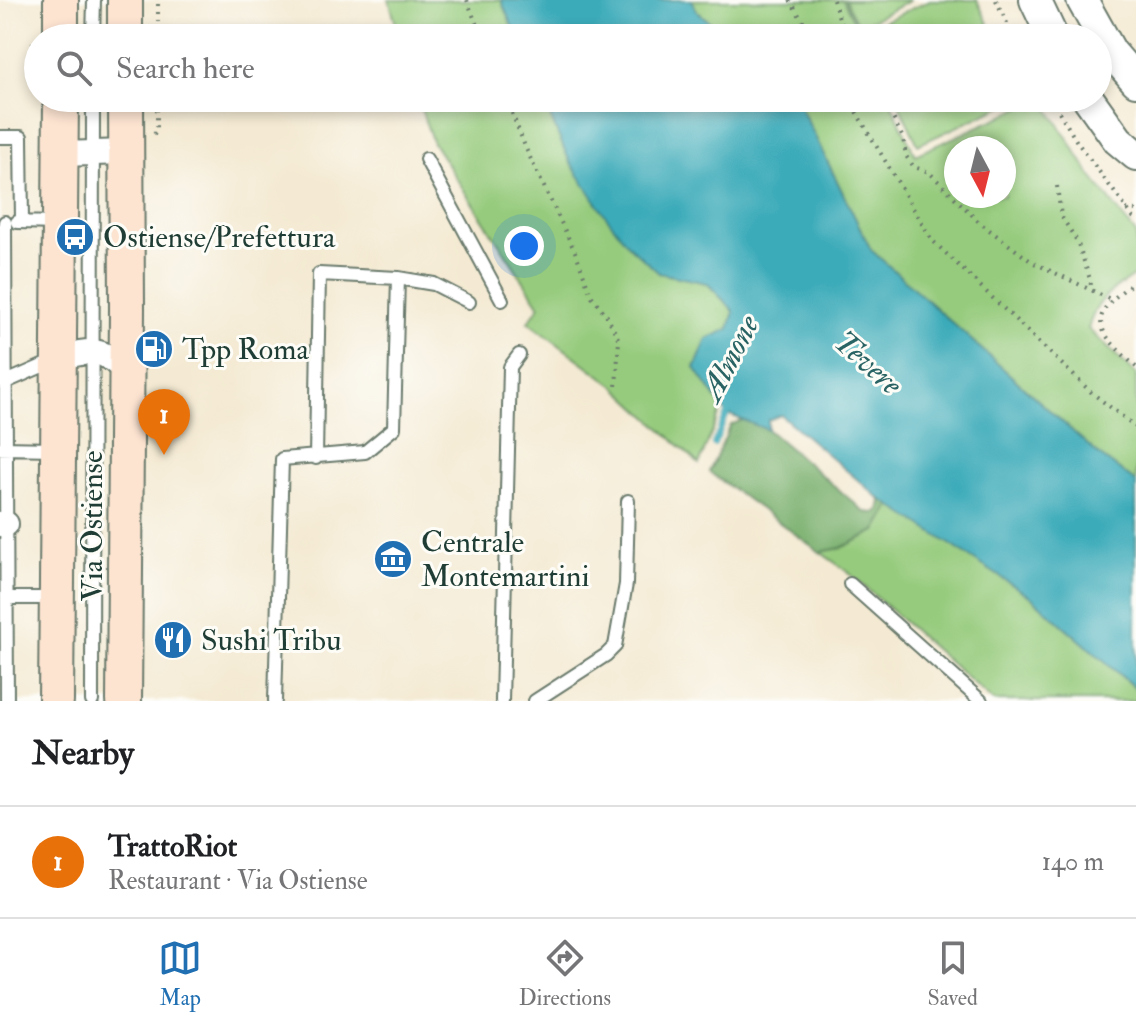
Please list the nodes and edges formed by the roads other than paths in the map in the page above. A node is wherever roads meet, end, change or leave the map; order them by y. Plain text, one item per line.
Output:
1 (61, 0) edge
2 (94, 0) edge
3 (125, 0) edge
4 (1035, 0) edge
5 (1082, 0) edge
6 (61, 24) edge
7 (93, 24) edge
8 (125, 24) edge
9 (1046, 24) edge
10 (1095, 24) edge
11 (1112, 53) edge
12 (1136, 81) edge
13 (69, 112) edge
14 (93, 112) edge
15 (118, 112) edge
16 (1098, 112) edge
17 (0, 137) edge
18 (93, 153) junction
19 (1136, 155) edge
20 (426, 159) dead end
21 (3, 219) edge
22 (22, 222) junction
23 (61, 223) junction
24 (398, 278) junction
25 (502, 300) dead end
26 (469, 302) dead end
27 (92, 351) junction
28 (519, 355) dead end
29 (58, 358) junction
30 (126, 372) junction
31 (6, 382) junction
32 (3, 448) edge
33 (56, 449) junction
34 (316, 458) junction
35 (3, 464) edge
36 (628, 501) dead end
37 (3, 513) edge
38 (850, 584) dead end
39 (7, 598) junction
40 (55, 598) junction
41 (7, 701) edge
42 (56, 701) edge
43 (92, 701) edge
44 (124, 701) edge
45 (275, 701) edge
46 (502, 701) edge
47 (535, 701) edge
48 (981, 701) edge

1 - 6 main road
2 - 7 lane
3 - 8 main road
4 - 9 street
5 - 10 street
11 - 12 street
13 - 18 main road, Via Ostiense
14 - 18 lane, Via Ostiense
15 - 18 main road, Via Ostiense
16 - 19 street
17 - 22 lane
18 - 23 main road, Via Ostiense
18 - 27 lane, Via Ostiense
18 - 30 main road, Via Ostiense
20 - 25 lane
21 - 22 lane
21 - 31 lane
22 - 23 lane
23 - 29 main road, Via Ostiense
24 - 26 lane
24 - 34 lane
24 - 34 lane
27 - 29 street
27 - 30 street
27 - 43 lane, Via Ostiense
28 - 46 lane
29 - 31 lane
29 - 33 main road, Via Ostiense
30 - 44 main road, Via Ostiense
31 - 32 lane
32 - 33 lane
32 - 35 lane
33 - 40 main road, Via Ostiense
34 - 45 lane
35 - 37 lane
36 - 47 lane
37 - 39 lane
38 - 48 lane
39 - 40 lane
39 - 41 lane
40 - 42 main road, Via Ostiense

